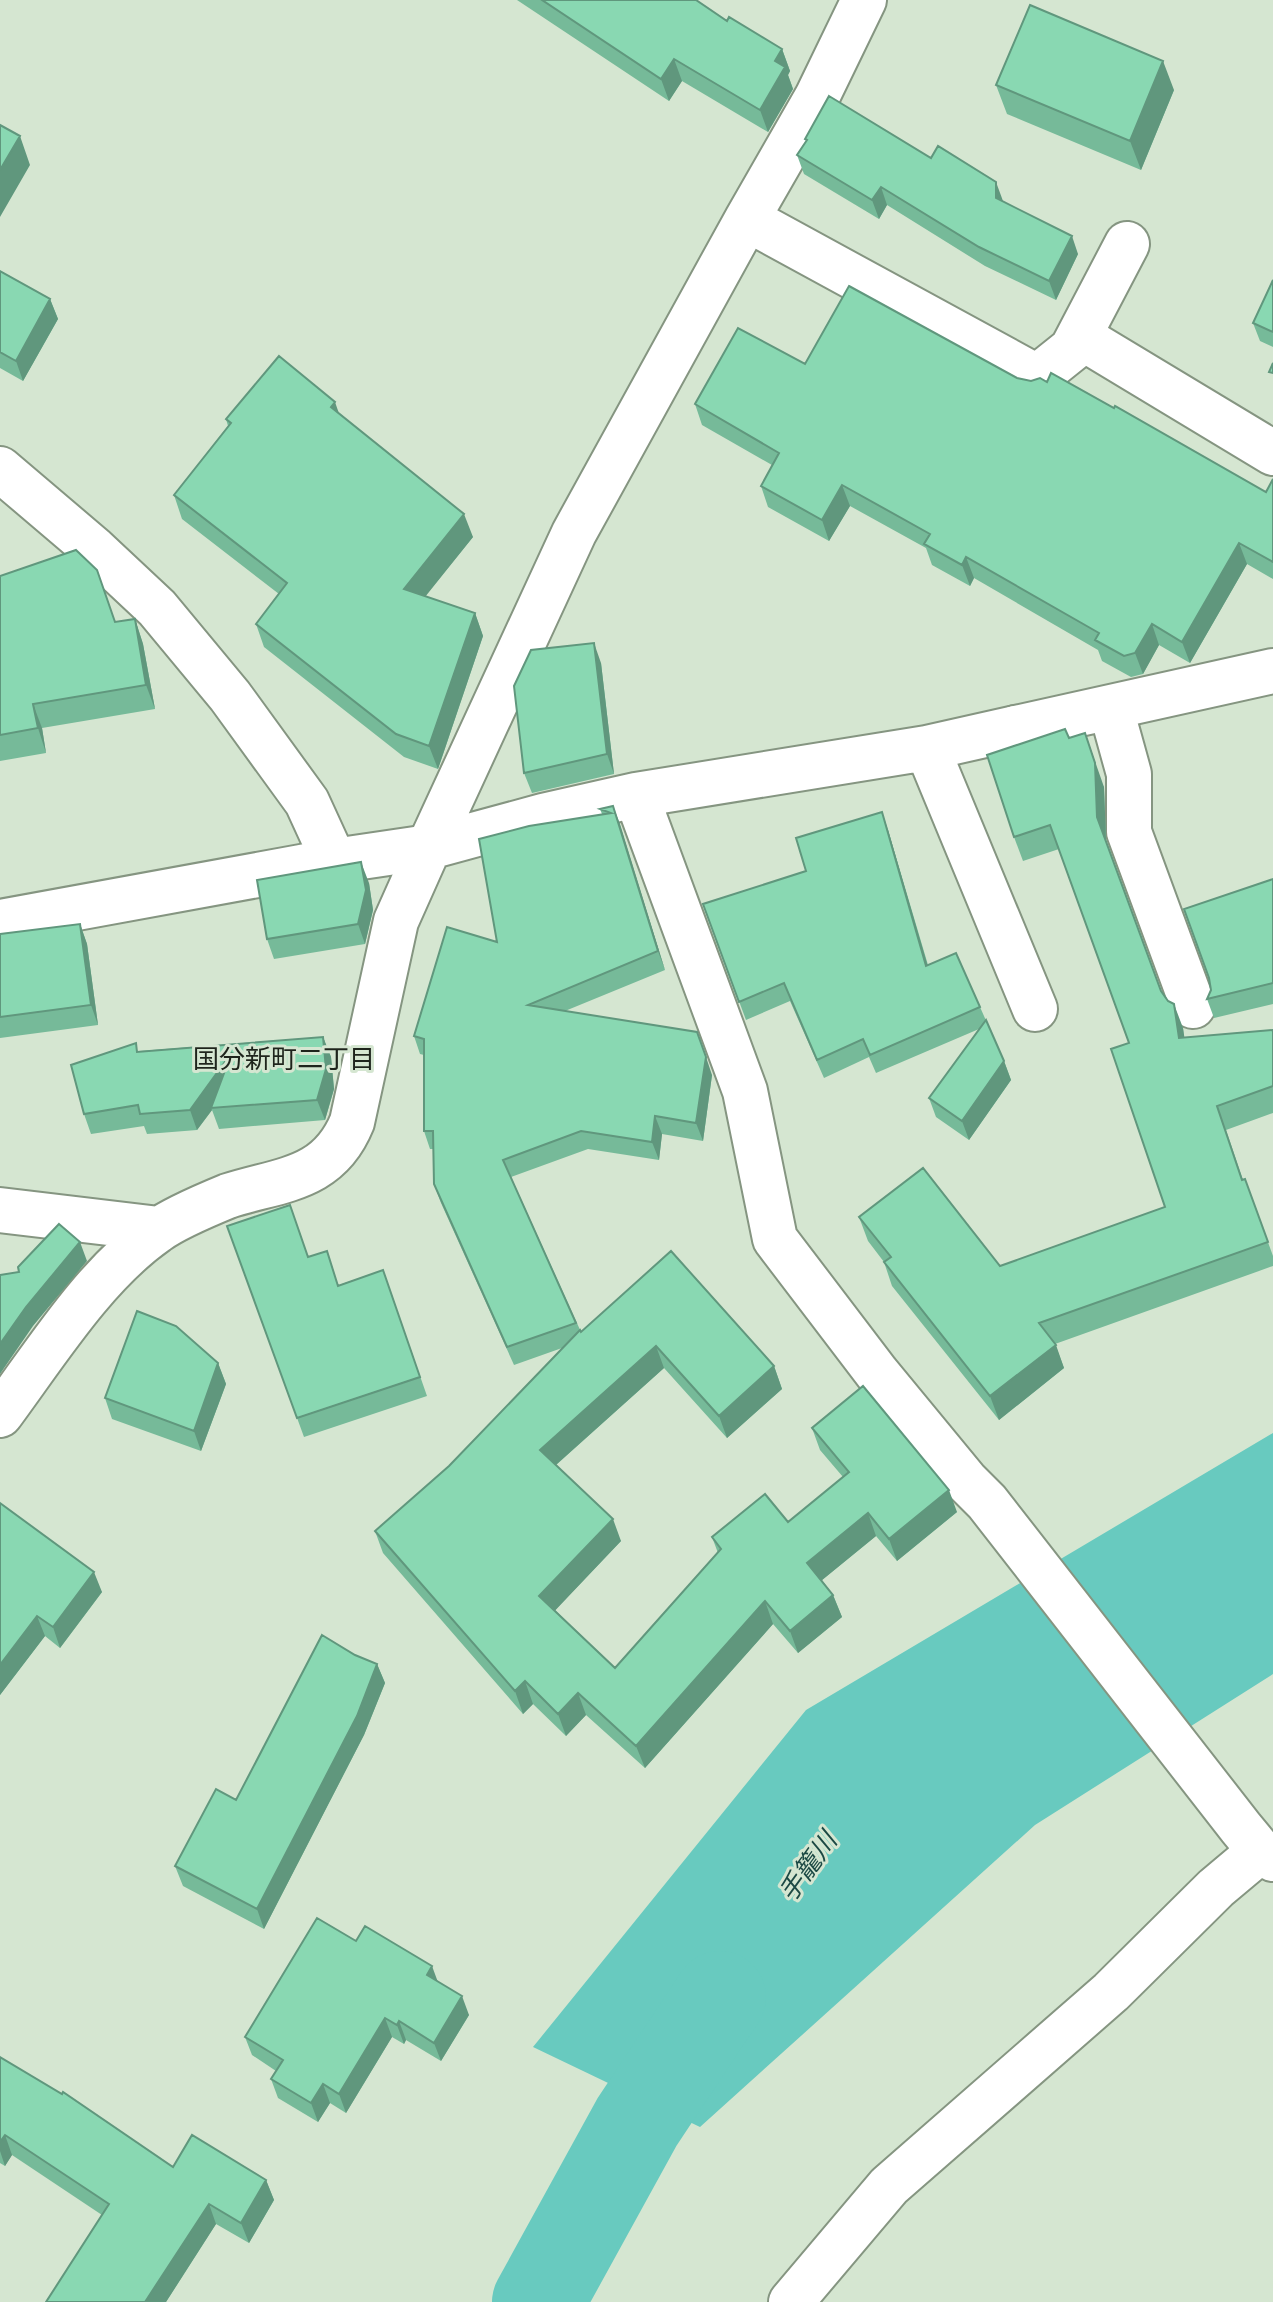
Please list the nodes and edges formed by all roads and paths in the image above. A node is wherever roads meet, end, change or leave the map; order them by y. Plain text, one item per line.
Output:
1 (864, 0) edge
2 (747, 219) junction
3 (1127, 244) dead end
4 (1079, 336) junction
5 (1273, 453) edge
6 (0, 469) edge
7 (1272, 674) edge
8 (1111, 709) junction
9 (927, 748) junction
10 (636, 795) junction
11 (429, 847) junction
12 (334, 861) junction
13 (0, 922) edge
14 (1193, 1006) dead end
15 (1035, 1009) dead end
16 (0, 1210) edge
17 (159, 1229) junction
18 (0, 1415) edge
19 (1258, 1846) edge
20 (791, 2302) edge

1 - 2 street
2 - 4 street
2 - 11 street
3 - 4 street
4 - 5 street
6 - 12 street
7 - 8 street
8 - 9 street
8 - 14 street
9 - 10 street
9 - 15 street
10 - 11 street
10 - 19 street
11 - 12 street
11 - 17 street
12 - 13 street
16 - 17 street
17 - 18 street
19 - 20 street

